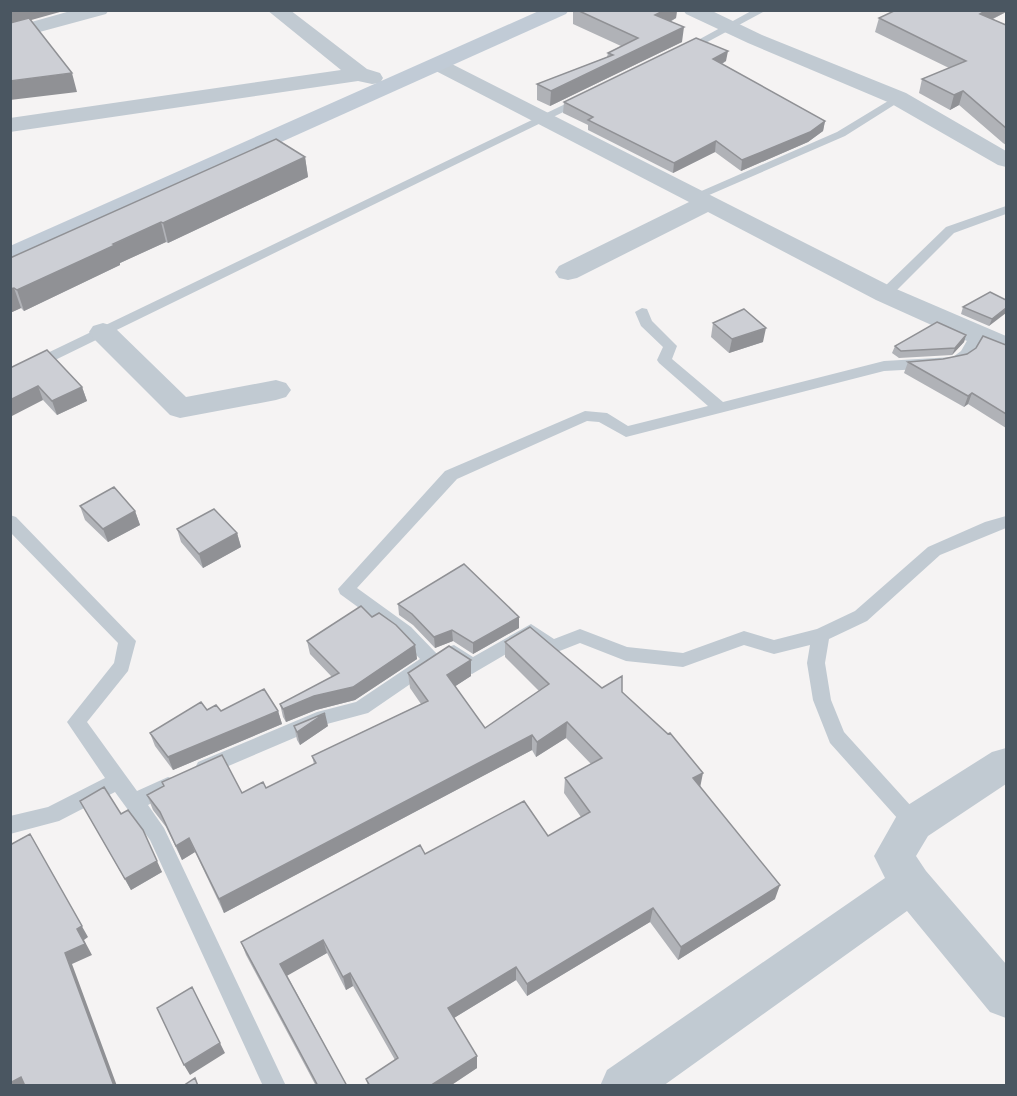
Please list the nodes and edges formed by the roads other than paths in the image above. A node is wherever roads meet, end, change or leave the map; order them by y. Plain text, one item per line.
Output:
1 (99, 10) edge
2 (277, 10) edge
3 (559, 10) edge
4 (693, 10) edge
5 (762, 10) edge
6 (731, 28) junction
7 (10, 34) edge
8 (669, 58) edge
9 (440, 64) junction
10 (359, 74) junction
11 (393, 85) junction
12 (596, 92) edge
13 (898, 98) junction
14 (544, 117) junction
15 (10, 124) edge
16 (1006, 160) edge
17 (703, 199) junction
18 (1006, 210) edge
19 (10, 256) edge
20 (568, 272) dead end
21 (885, 294) junction
22 (642, 312) dead end
23 (103, 332) junction
24 (977, 335) junction
25 (1006, 345) edge
26 (10, 377) edge
27 (276, 390) dead end
28 (719, 407) junction
29 (10, 521) edge
30 (1006, 522) edge
31 (821, 635) junction
32 (432, 660) junction
33 (1006, 764) edge
34 (120, 780) junction
35 (135, 802) junction
36 (914, 822) junction
37 (10, 825) edge
38 (911, 884) junction
39 (1006, 997) edge
40 (274, 1086) edge
41 (623, 1086) edge

1 - 7 street
2 - 10 street
3 - 9 main road
4 - 6 street
5 - 6 lane
6 - 8 lane
6 - 13 street
9 - 11 main road
9 - 14 street
10 - 11 street
10 - 15 street
11 - 19 main road
12 - 14 lane
13 - 16 street
13 - 17 lane
14 - 17 street
14 - 23 lane
17 - 20 street
17 - 21 street
18 - 21 lane
21 - 24 street
22 - 28 lane
23 - 26 lane
23 - 27 street
24 - 25 street
24 - 28 lane
28 - 32 lane
29 - 34 lane
30 - 31 lane
31 - 32 lane
31 - 36 lane
32 - 35 lane
33 - 36 street
34 - 35 lane
34 - 37 lane
35 - 40 lane
36 - 38 street
38 - 39 street
38 - 41 street

